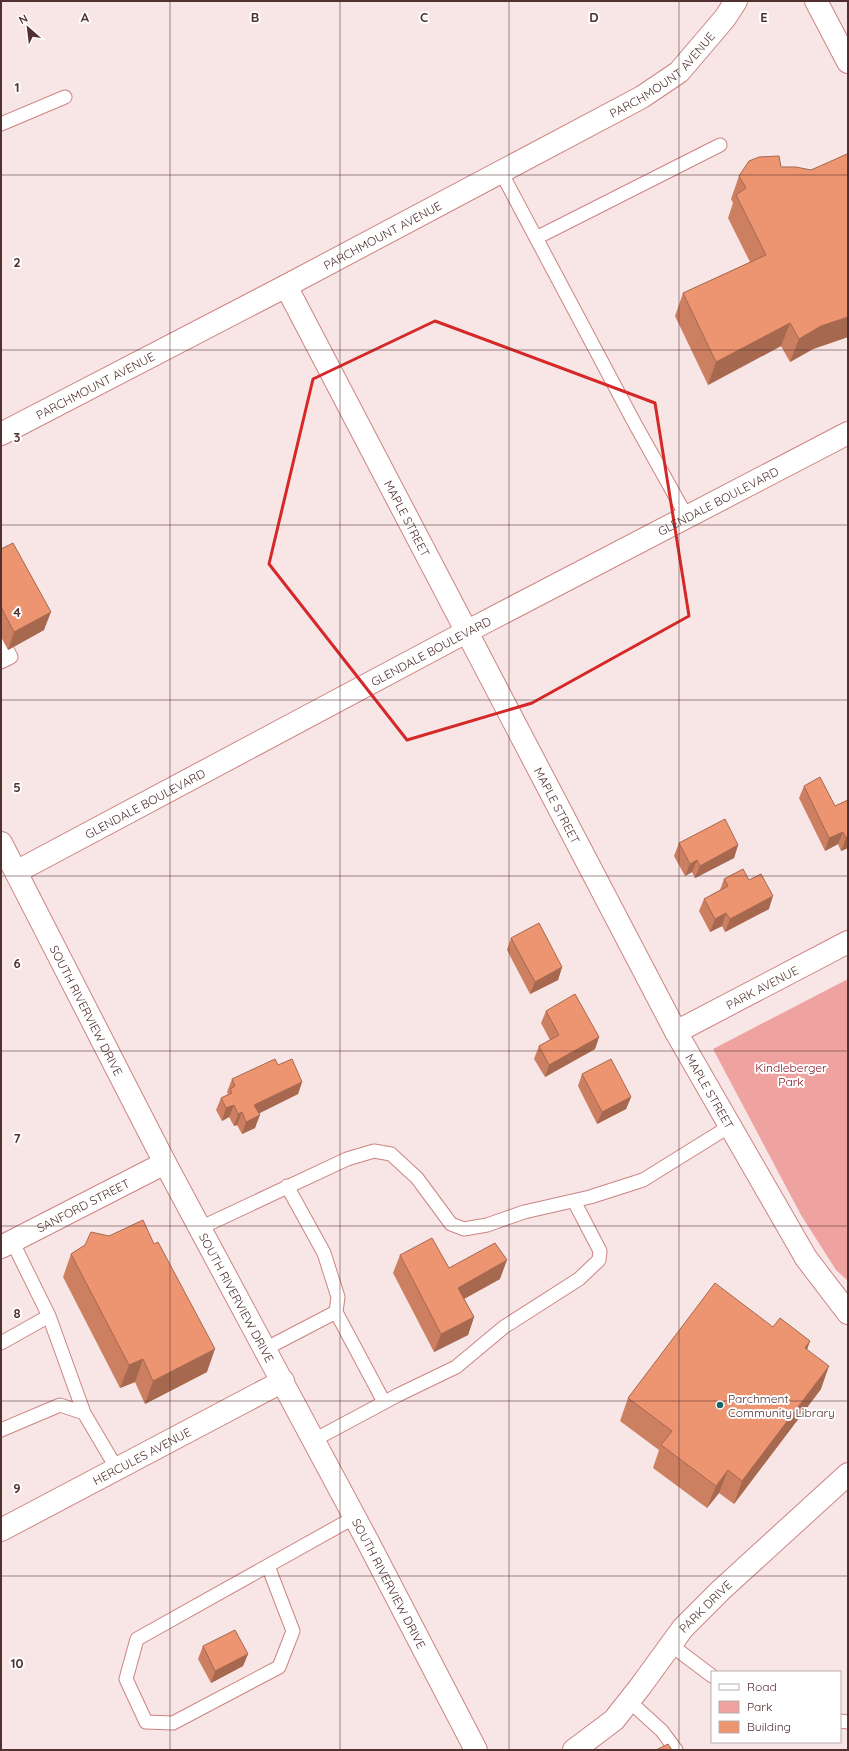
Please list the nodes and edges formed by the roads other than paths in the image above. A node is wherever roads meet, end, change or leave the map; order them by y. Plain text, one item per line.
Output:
1 (736, 1) edge
2 (816, 1) edge
3 (848, 62) edge
4 (65, 97) dead end
5 (1, 124) edge
6 (720, 145) dead end
7 (501, 172) junction
8 (536, 238) junction
9 (286, 286) junction
10 (848, 433) edge
11 (1, 434) edge
12 (687, 517) junction
13 (466, 632) junction
14 (1, 637) edge
15 (1, 662) edge
16 (1, 843) edge
17 (16, 872) junction
18 (848, 942) edge
19 (676, 1032) junction
20 (730, 1126) junction
21 (165, 1163) junction
22 (287, 1186) junction
23 (574, 1201) junction
24 (200, 1228) junction
25 (7, 1244) edge
26 (336, 1312) junction
27 (848, 1313) edge
28 (49, 1316) junction
29 (1, 1343) edge
30 (265, 1349) junction
31 (283, 1381) junction
32 (384, 1402) junction
33 (84, 1413) junction
34 (1, 1430) edge
35 (314, 1440) junction
36 (117, 1469) junction
37 (848, 1474) edge
38 (355, 1517) junction
39 (1, 1530) edge
40 (268, 1566) junction
41 (671, 1645) junction
42 (711, 1675) edge
43 (629, 1701) junction
44 (581, 1748) edge
45 (476, 1750) edge
46 (676, 1750) edge

1 - 7 street, PARCHMOUNT AVENUE
2 - 3 street
4 - 5 lane
6 - 8 lane
7 - 8 lane
7 - 9 street, PARCHMOUNT AVENUE
8 - 12 lane
9 - 11 street, PARCHMOUNT AVENUE
9 - 13 street, MAPLE STREET
10 - 12 street, GLENDALE BOULEVARD
12 - 13 street, GLENDALE BOULEVARD
13 - 17 street, GLENDALE BOULEVARD
13 - 19 street, MAPLE STREET
14 - 15 lane
16 - 17 street, SOUTH RIVERVIEW DRIVE
17 - 21 street, SOUTH RIVERVIEW DRIVE
18 - 19 street, PARK AVENUE
19 - 20 street, MAPLE STREET
20 - 23 lane
20 - 27 street, MAPLE STREET
21 - 24 street, SOUTH RIVERVIEW DRIVE
21 - 25 street, SANFORD STREET
22 - 23 lane
22 - 24 lane
22 - 26 lane
23 - 32 lane
24 - 30 street, SOUTH RIVERVIEW DRIVE
25 - 28 lane
26 - 30 lane
26 - 32 lane
28 - 29 lane
28 - 33 lane
30 - 31 street, SOUTH RIVERVIEW DRIVE
31 - 35 street, SOUTH RIVERVIEW DRIVE
31 - 36 street, HERCULES AVENUE
32 - 35 lane
33 - 34 lane
33 - 36 lane
35 - 38 street, SOUTH RIVERVIEW DRIVE
36 - 39 street, HERCULES AVENUE
37 - 41 street, PARK DRIVE
38 - 40 lane
38 - 45 street, SOUTH RIVERVIEW DRIVE
40 - 40 lane
41 - 42 lane
41 - 43 street, PARK DRIVE
43 - 44 street, PARK DRIVE
43 - 46 lane

